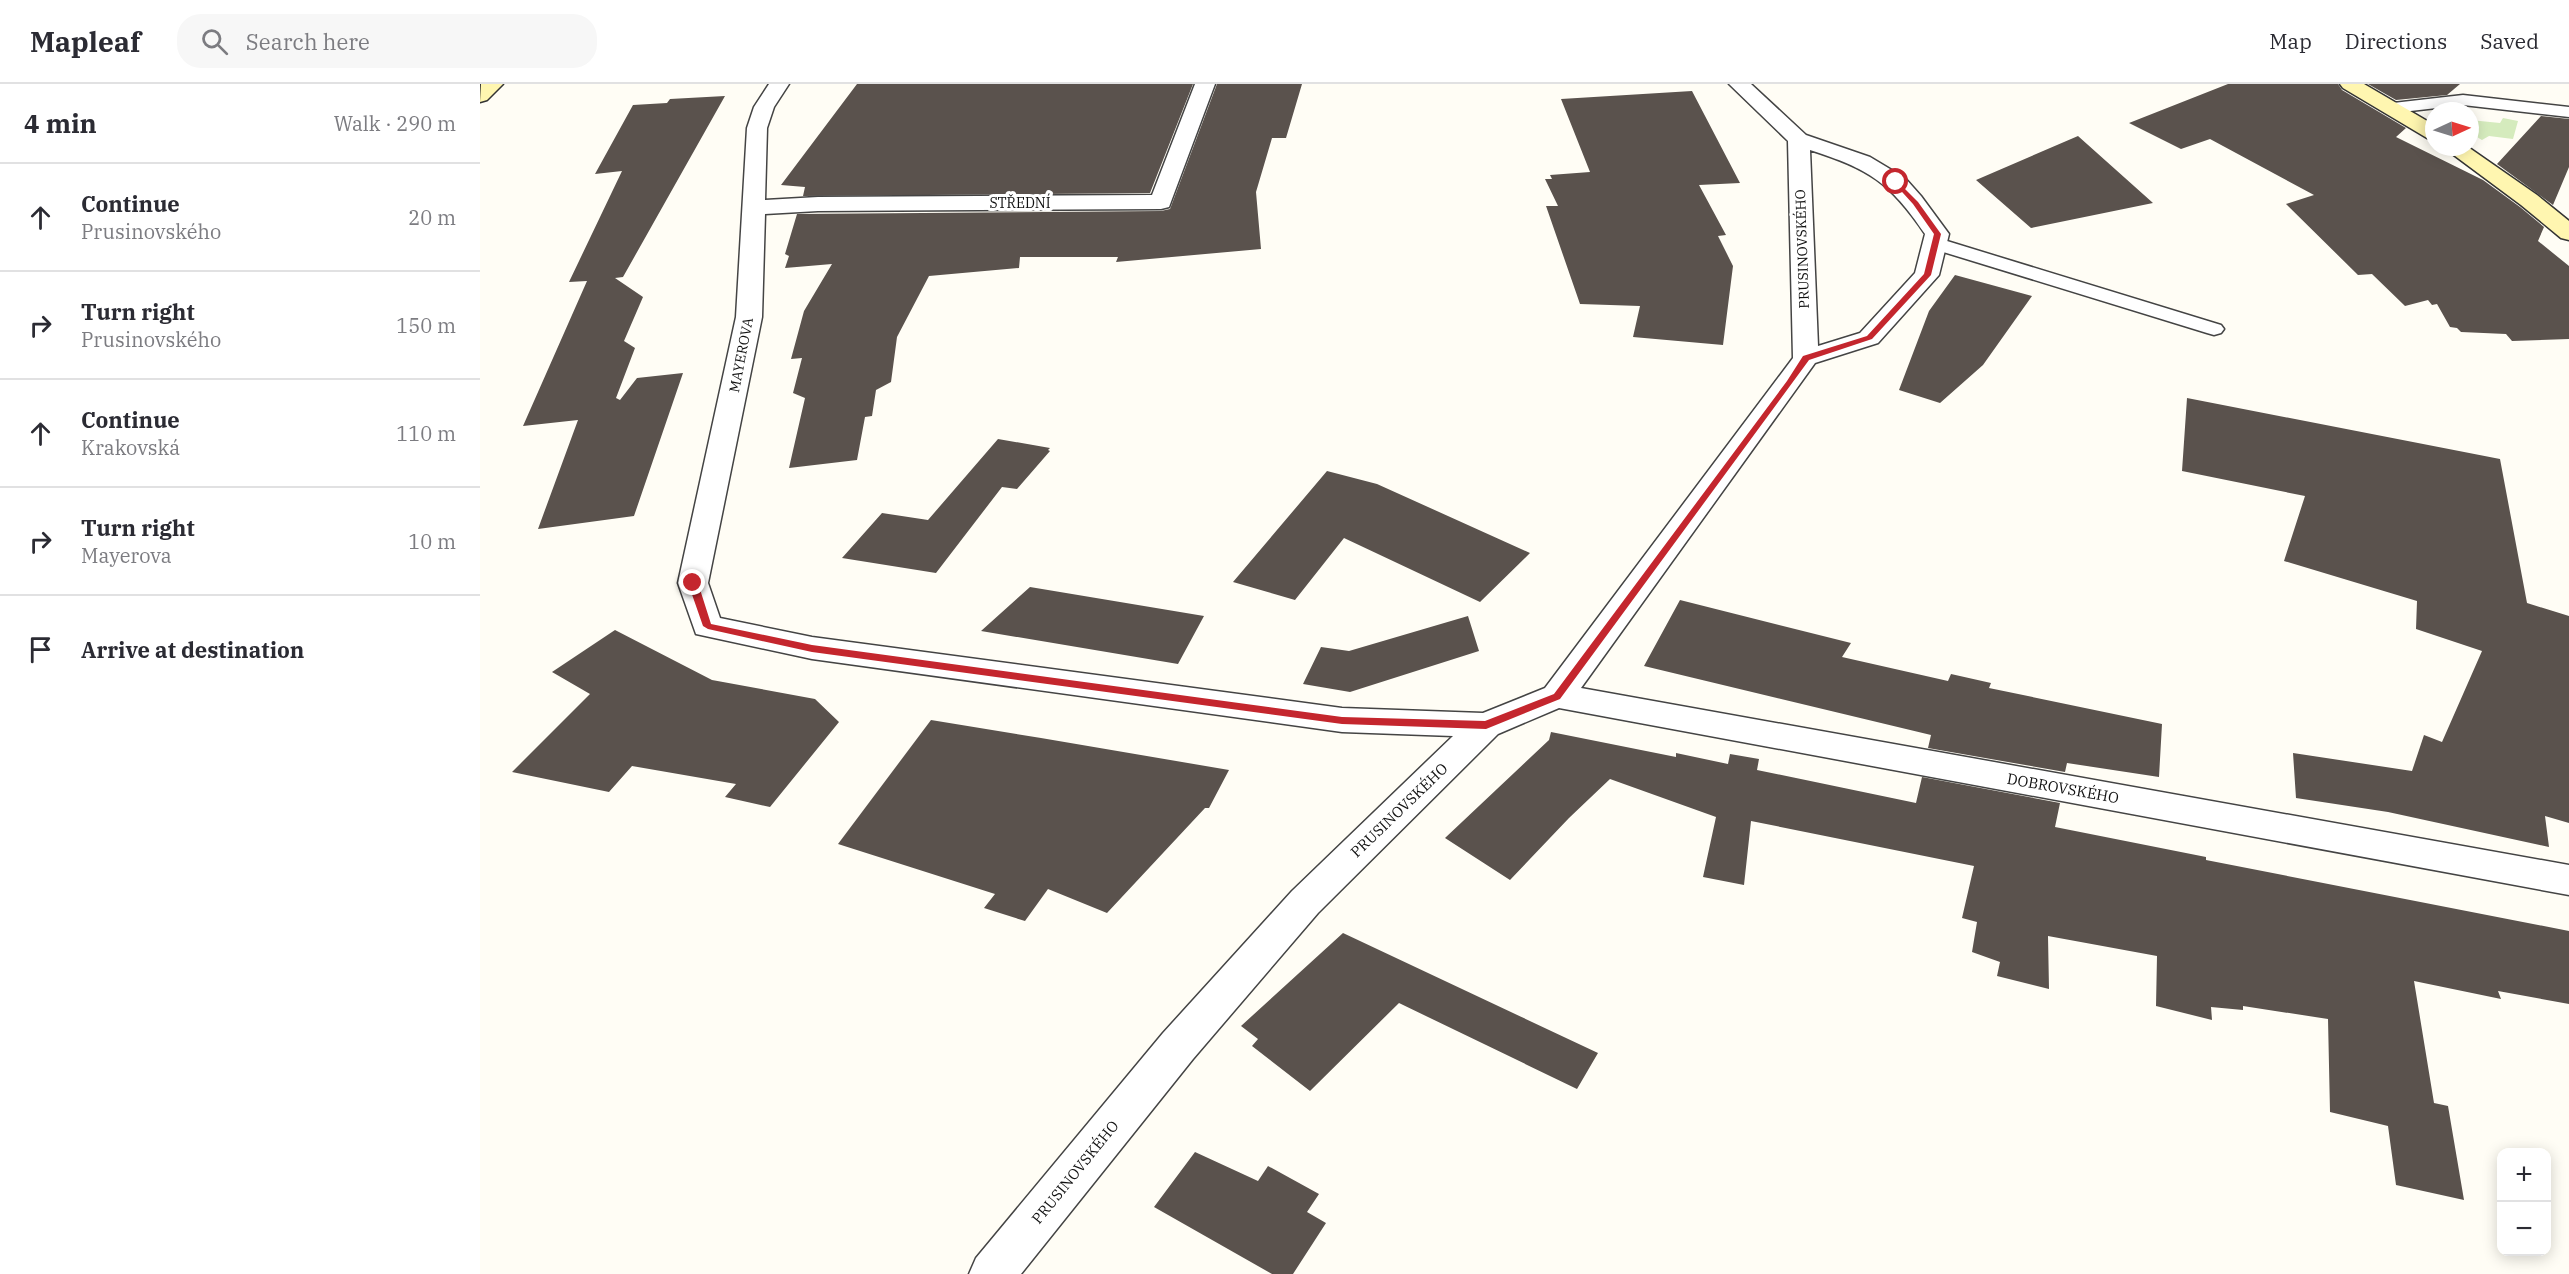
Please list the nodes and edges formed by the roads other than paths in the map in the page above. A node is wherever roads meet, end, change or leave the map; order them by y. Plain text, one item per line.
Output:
1 (493, 84) edge
2 (779, 84) edge
3 (1205, 84) edge
4 (1738, 84) edge
5 (2350, 84) edge
6 (480, 96) edge
7 (2393, 108) junction
8 (2569, 112) edge
9 (2425, 128) edge
10 (1799, 140) junction
11 (2467, 156) edge
12 (752, 208) junction
13 (2569, 233) edge
14 (1934, 243) junction
15 (2214, 329) dead end
16 (1806, 358) junction
17 (1557, 696) junction
18 (1486, 725) junction
19 (2569, 880) edge
20 (992, 1274) edge

1 - 6 street
2 - 12 street, MAYEROVA
3 - 12 street, STŘEDNÍ
4 - 10 street
5 - 7 street
7 - 8 lane
7 - 9 street
10 - 14 street
10 - 16 street, PRUSINOVSKÉHO
11 - 13 street
12 - 18 street, MAYEROVA
14 - 15 lane
14 - 16 street
16 - 17 street
17 - 18 street, PRUSINOVSKÉHO
17 - 19 street, DOBROVSKÉHO
18 - 20 street, PRUSINOVSKÉHO

